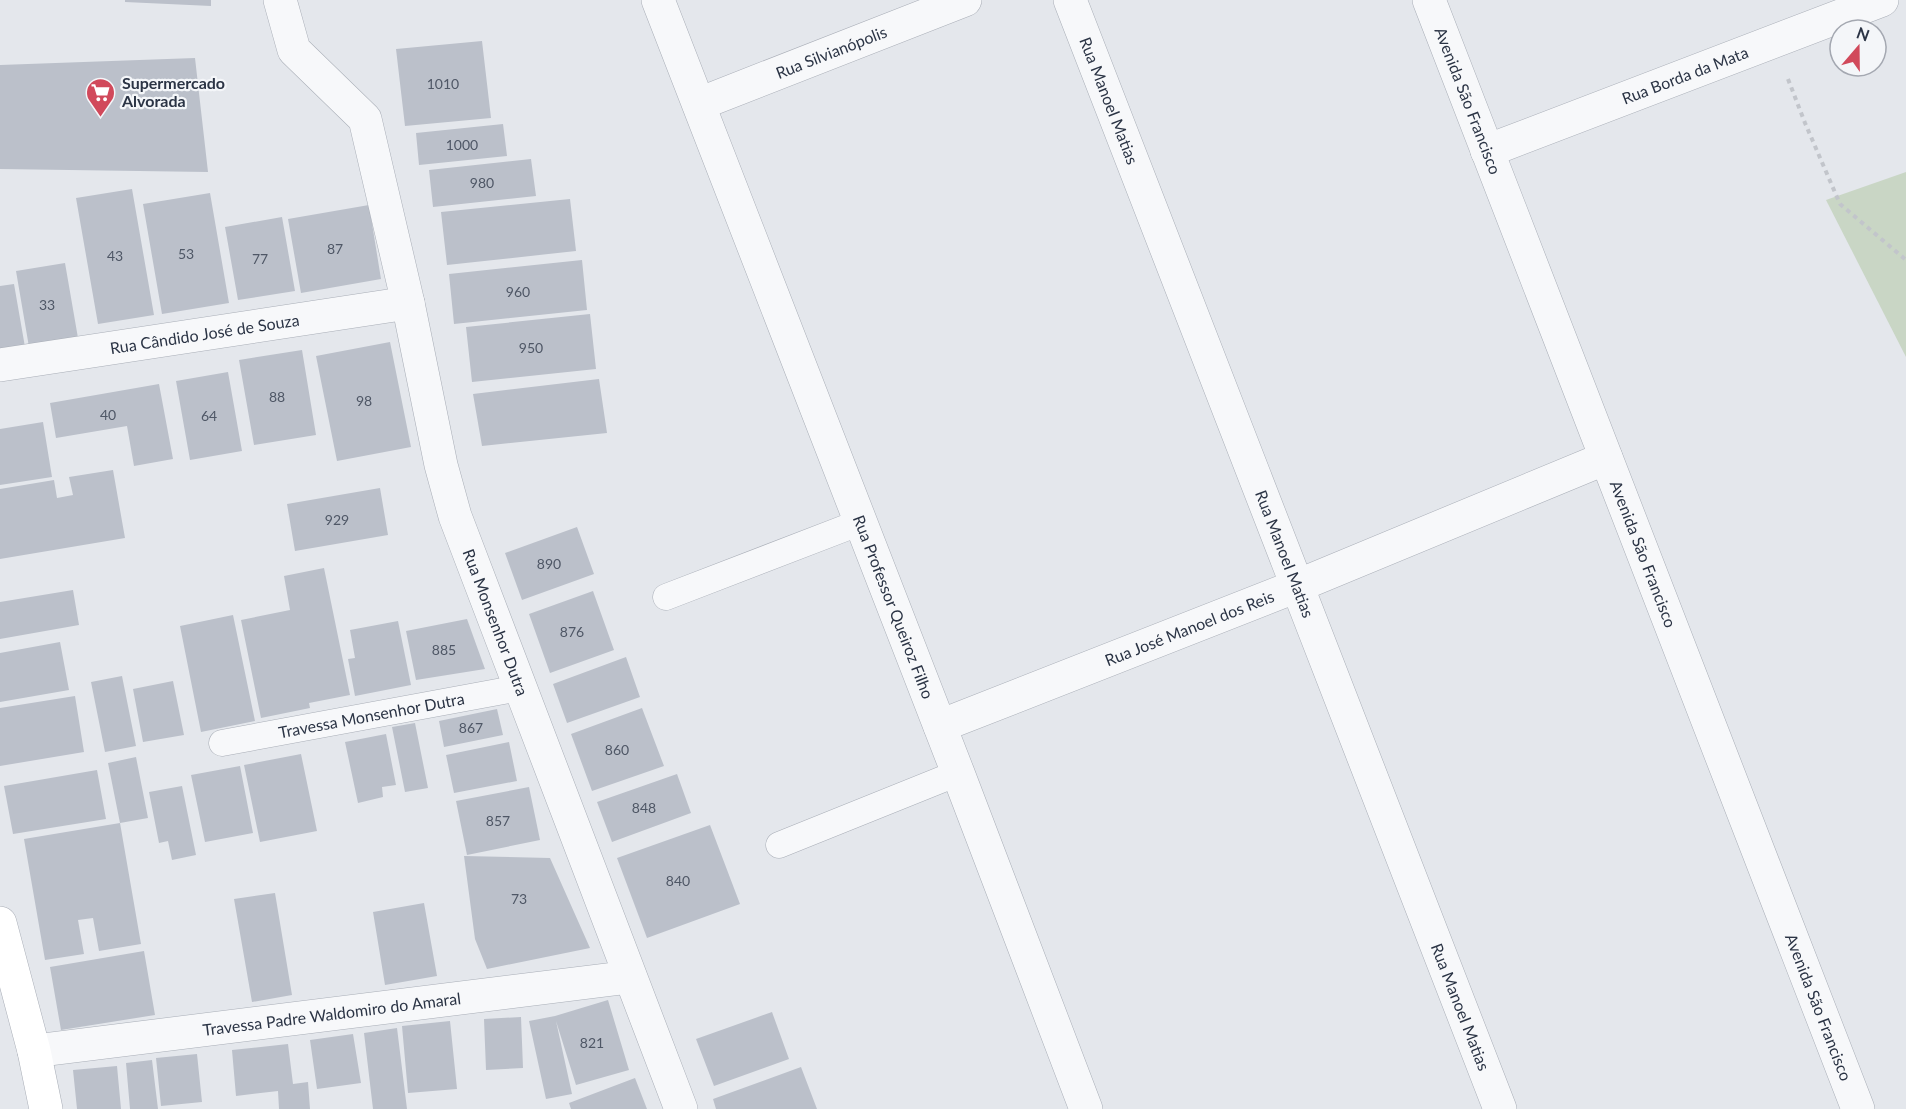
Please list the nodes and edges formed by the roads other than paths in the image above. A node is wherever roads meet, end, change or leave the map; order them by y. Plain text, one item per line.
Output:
1 (280, 0) edge
2 (658, 0) edge
3 (965, 0) edge
4 (1070, 0) edge
5 (1429, 0) edge
6 (1882, 0) edge
7 (699, 104) junction
8 (1487, 151) junction
9 (408, 303) junction
10 (0, 365) edge
11 (1606, 458) junction
12 (861, 522) junction
13 (1297, 586) junction
14 (666, 597) dead end
15 (519, 688) junction
16 (940, 726) junction
17 (222, 743) dead end
18 (958, 773) junction
19 (780, 844) dead end
20 (0, 924) edge
21 (630, 977) junction
22 (34, 1051) junction
23 (46, 1109) edge
24 (681, 1109) edge
25 (1086, 1109) edge
26 (1500, 1109) edge
27 (1858, 1109) edge

1 - 9 street, Rua Monsenhor Dutra
2 - 7 street, Rua Professor Queiroz Filho
3 - 7 street, Rua Silvianópolis
4 - 13 street, Rua Manoel Matias
5 - 8 street, Avenida São Francisco
6 - 8 street, Rua Borda da Mata
7 - 12 street, Rua Professor Queiroz Filho
8 - 11 street, Avenida São Francisco
9 - 10 street, Rua Cândido José de Souza
9 - 15 street, Rua Monsenhor Dutra
11 - 13 street, Rua José Manoel dos Reis
11 - 27 street, Avenida São Francisco
12 - 14 lane
12 - 16 street, Rua Professor Queiroz Filho
13 - 16 street, Rua José Manoel dos Reis
13 - 26 street, Rua Manoel Matias
15 - 17 lane, Travessa Monsenhor Dutra
15 - 21 street, Rua Monsenhor Dutra
16 - 18 street, Rua Professor Queiroz Filho
18 - 19 lane
18 - 25 street, Rua Professor Queiroz Filho
20 - 22 main road
21 - 22 street, Travessa Padre Waldomiro do Amaral
21 - 24 street, Rua Monsenhor Dutra
22 - 23 main road

